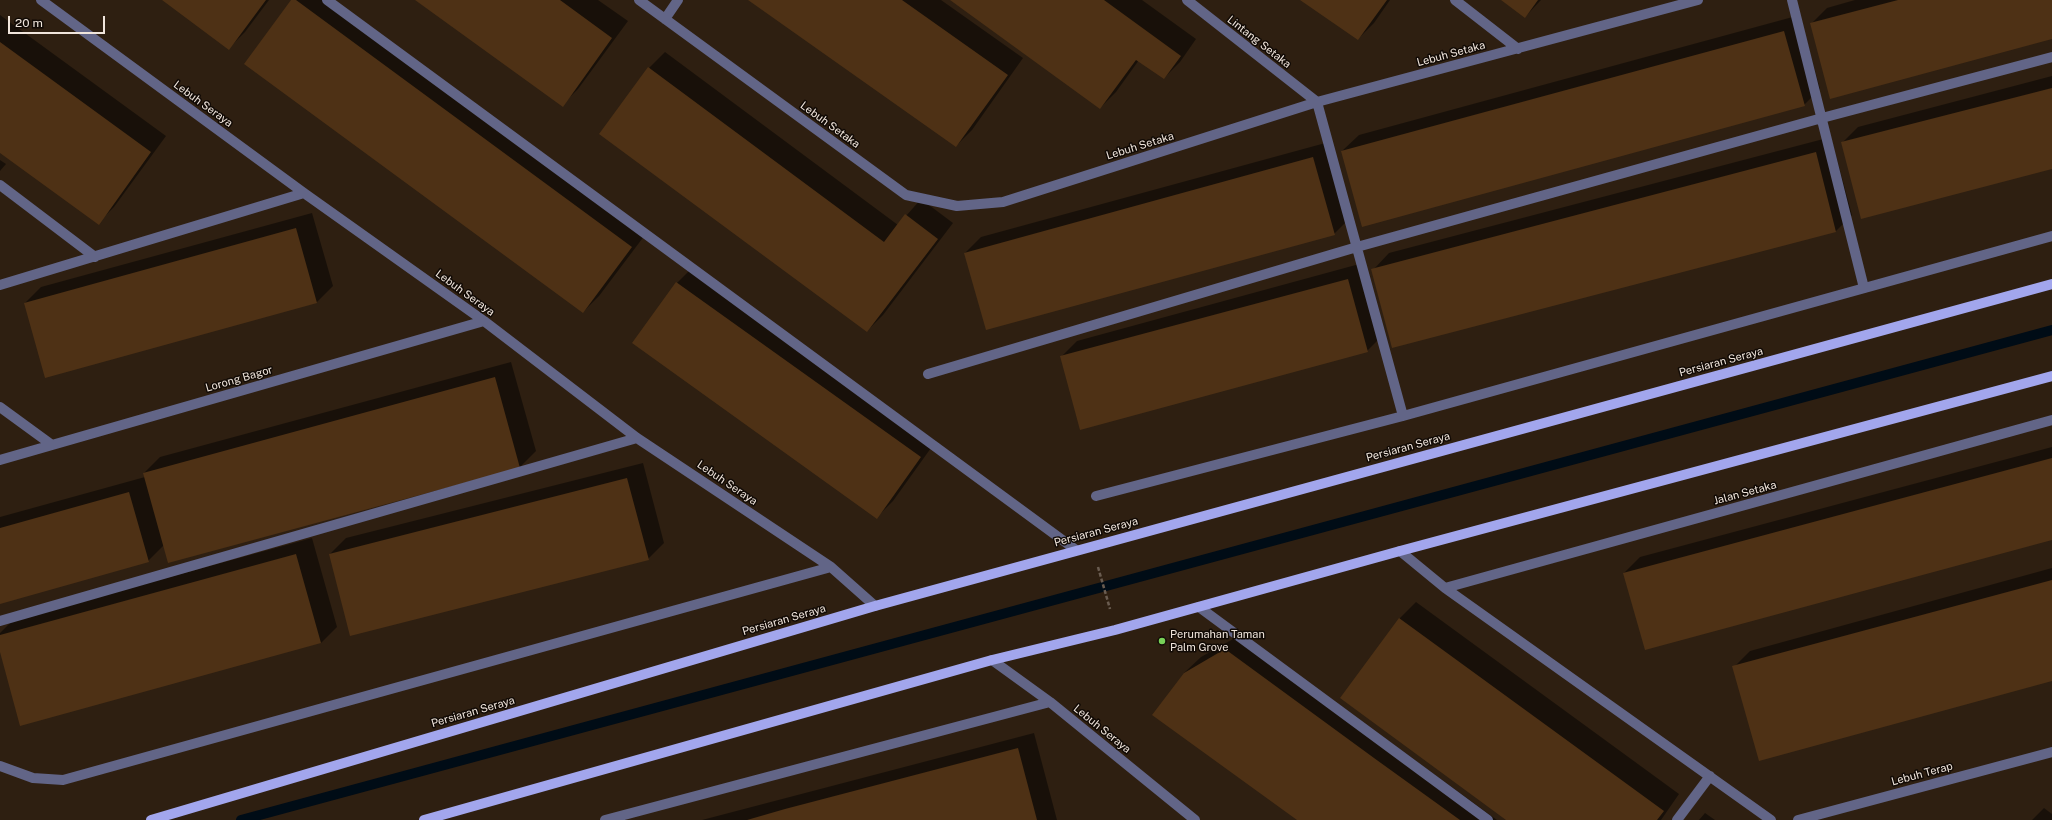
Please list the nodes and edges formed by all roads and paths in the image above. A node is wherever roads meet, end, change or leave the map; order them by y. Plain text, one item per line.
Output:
1 (41, 0) edge
2 (327, 0) edge
3 (639, 0) edge
4 (678, 0) edge
5 (1187, 0) edge
6 (1455, 0) edge
7 (1698, 0) edge
8 (1792, 0) edge
9 (1665, 4) edge
10 (665, 19) junction
11 (1518, 49) junction
12 (2052, 57) edge
13 (1317, 102) junction
14 (1822, 118) junction
15 (0, 185) edge
16 (304, 193) junction
17 (2052, 236) edge
18 (1357, 247) junction
19 (95, 257) junction
20 (2052, 284) edge
21 (0, 285) edge
22 (1864, 288) junction
23 (484, 321) junction
24 (928, 374) dead end
25 (2052, 376) edge
26 (0, 407) edge
27 (1403, 416) junction
28 (2052, 420) edge
29 (637, 438) junction
30 (52, 445) junction
31 (0, 460) edge
32 (1096, 496) dead end
33 (1076, 550) junction
34 (1400, 551) junction
35 (1097, 562) dead end
36 (831, 567) junction
37 (1445, 588) junction
38 (1109, 605) dead end
39 (875, 606) junction
40 (1199, 607) junction
41 (0, 621) edge
42 (992, 660) junction
43 (1050, 702) junction
44 (2052, 752) edge
45 (0, 766) edge
46 (1710, 776) junction
47 (1191, 819) edge
48 (151, 820) edge
49 (424, 820) edge
50 (605, 820) edge
51 (1488, 820) edge
52 (1677, 820) edge
53 (1771, 820) edge
54 (1798, 820) edge

1 - 16 street, Lebuh Seraya
2 - 33 street
3 - 10 street, Lebuh Setaka
4 - 10 street
5 - 13 street, Lintang Setaka
6 - 11 street
7 - 9 street, Lebuh Setaka
8 - 14 street
9 - 11 street, Lebuh Setaka
10 - 13 street, Lebuh Setaka
11 - 13 street, Lebuh Setaka
12 - 14 street
13 - 18 street
14 - 18 street
14 - 22 street
15 - 19 street
16 - 19 street
16 - 23 street, Lebuh Seraya
17 - 22 street
18 - 24 street
18 - 27 street
19 - 21 street
20 - 33 main road, Persiaran Seraya
22 - 27 street
23 - 29 street, Lebuh Seraya
23 - 30 street, Lorong Bagor
25 - 34 main road
26 - 30 street
27 - 32 street
28 - 37 street, Jalan Setaka
29 - 36 street, Lebuh Seraya
29 - 41 street
30 - 31 street, Lorong Bagor
33 - 39 main road, Persiaran Seraya
34 - 37 street
34 - 40 main road
35 - 38 path
36 - 39 street, Lebuh Seraya
36 - 45 street
37 - 46 street
39 - 48 main road, Persiaran Seraya
40 - 42 main road
40 - 51 street
42 - 43 street, Lebuh Seraya
42 - 49 main road
43 - 47 street, Lebuh Seraya
43 - 50 street
44 - 54 street, Lebuh Terap
46 - 52 street
46 - 53 street

